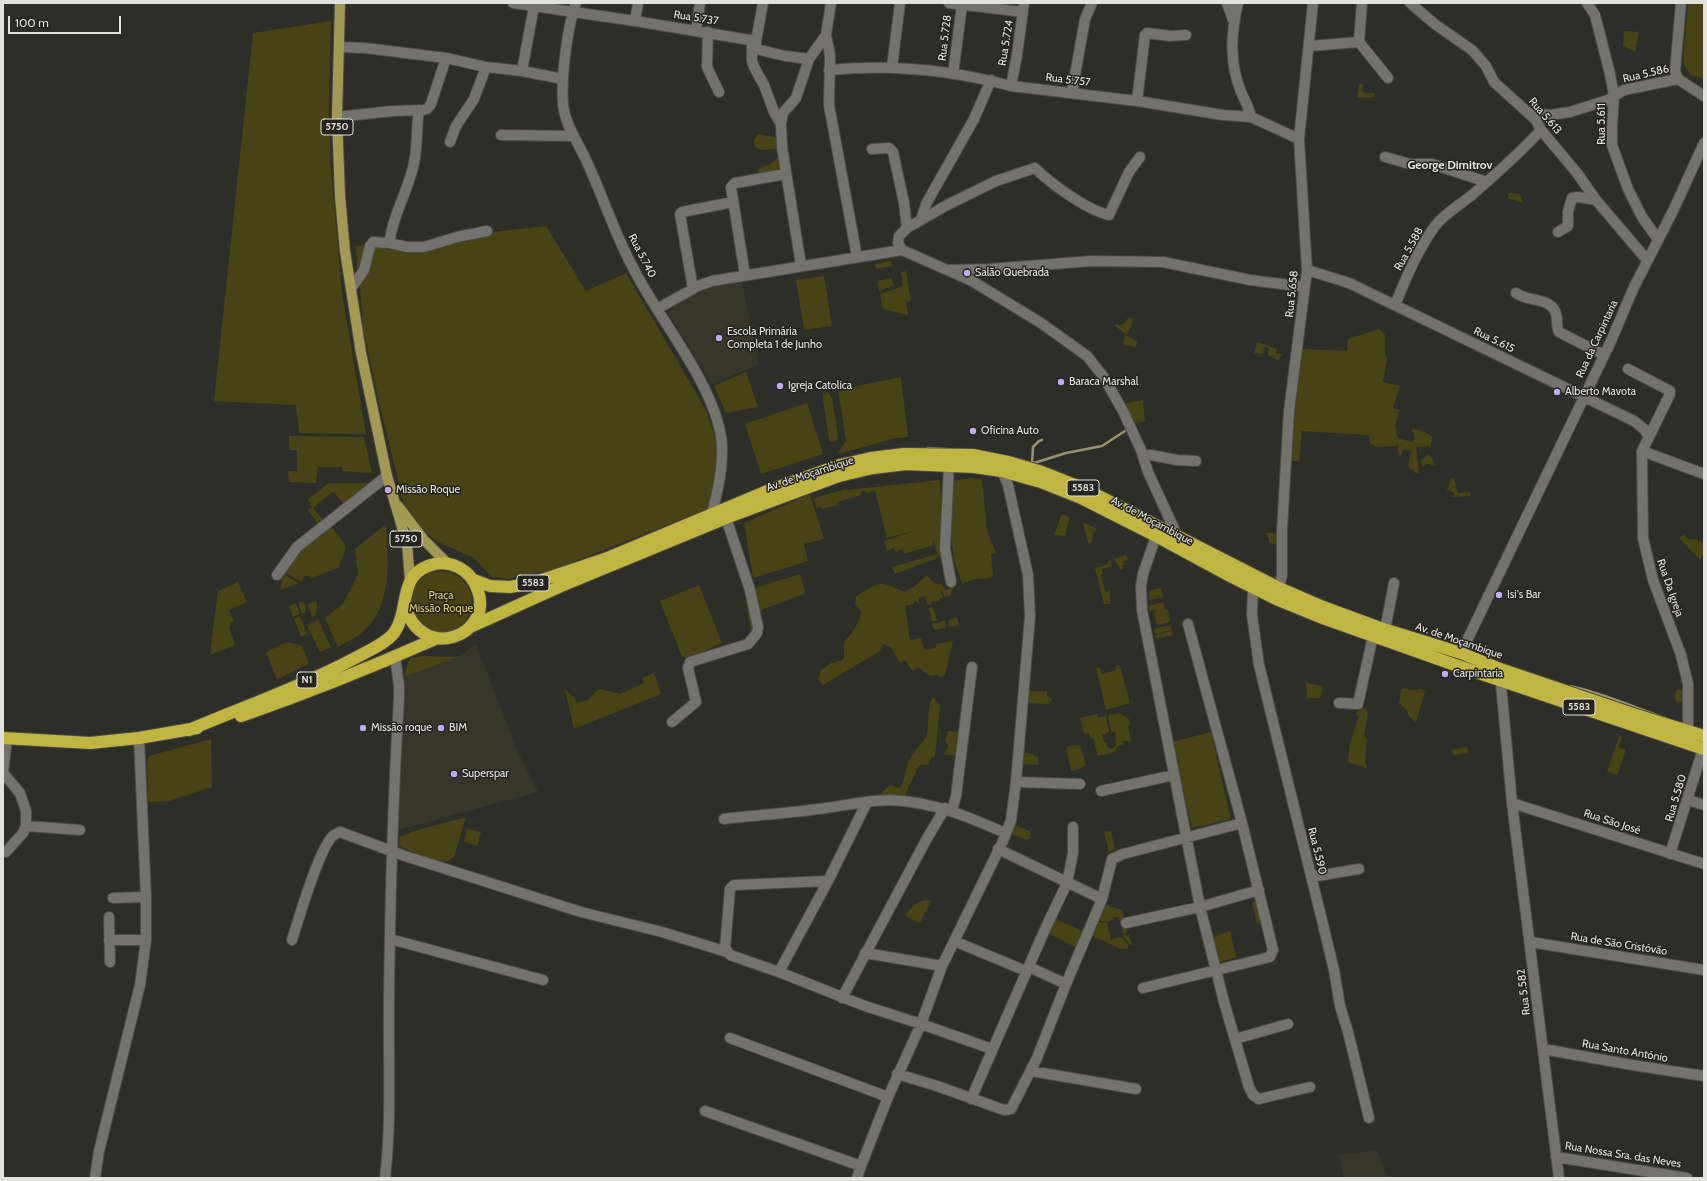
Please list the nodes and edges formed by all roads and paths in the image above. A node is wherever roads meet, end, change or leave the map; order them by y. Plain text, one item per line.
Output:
1 (340, 3) edge
2 (513, 3) edge
3 (638, 3) edge
4 (700, 3) edge
5 (763, 3) edge
6 (832, 3) edge
7 (900, 3) edge
8 (1092, 3) edge
9 (1227, 3) edge
10 (1238, 3) edge
11 (1313, 3) edge
12 (1362, 3) edge
13 (1410, 3) edge
14 (1587, 3) edge
15 (1681, 3) edge
16 (956, 4) edge
17 (534, 6) junction
18 (574, 7) edge
19 (1024, 8) edge
20 (635, 21) junction
21 (1234, 24) junction
22 (696, 31) junction
23 (708, 32) junction
24 (1186, 34) dead end
25 (826, 35) junction
26 (754, 40) junction
27 (1359, 42) junction
28 (1310, 46) junction
29 (339, 47) junction
30 (812, 55) junction
31 (446, 58) junction
32 (486, 67) junction
33 (892, 67) junction
34 (829, 70) junction
35 (522, 71) junction
36 (953, 74) junction
37 (1388, 78) dead end
38 (563, 79) junction
39 (1678, 79) junction
40 (991, 80) junction
41 (1011, 86) junction
42 (719, 92) dead end
43 (1072, 92) junction
44 (1614, 96) junction
45 (1704, 96) edge
46 (1137, 101) junction
47 (419, 110) junction
48 (1529, 113) junction
49 (337, 117) junction
50 (1251, 118) junction
51 (781, 124) junction
52 (1541, 130) junction
53 (501, 135) dead end
54 (574, 136) junction
55 (1299, 139) junction
56 (450, 142) dead end
57 (1704, 144) edge
58 (872, 149) dead end
59 (1385, 156) dead end
60 (1140, 157) dead end
61 (786, 174) junction
62 (1487, 182) junction
63 (1596, 200) junction
64 (733, 202) junction
65 (921, 220) junction
66 (907, 228) junction
67 (487, 231) dead end
68 (1558, 232) dead end
69 (1657, 238) junction
70 (389, 243) junction
71 (902, 250) junction
72 (857, 257) junction
73 (1647, 260) junction
74 (801, 265) junction
75 (947, 270) junction
76 (1307, 270) junction
77 (745, 275) junction
78 (352, 287) junction
79 (1305, 287) junction
80 (694, 290) junction
81 (1516, 293) dead end
82 (1395, 305) junction
83 (657, 309) junction
84 (1604, 355) junction
85 (1628, 369) dead end
86 (1584, 397) junction
87 (1649, 437) junction
88 (1642, 451) junction
89 (1143, 456) junction
90 (1196, 460) dead end
91 (949, 465) junction
92 (1002, 471) junction
93 (1704, 474) edge
94 (387, 476) junction
95 (394, 501) junction
96 (712, 513) junction
97 (726, 518) junction
98 (1177, 535) junction
99 (1156, 536) junction
100 (447, 563) junction
101 (276, 575) dead end
102 (410, 580) junction
103 (474, 580) junction
104 (952, 582) dead end
105 (1394, 583) dead end
106 (1253, 588) junction
107 (1279, 588) junction
108 (405, 606) junction
109 (1188, 624) dead end
110 (470, 627) junction
111 (1385, 630) junction
112 (1373, 636) junction
113 (436, 639) junction
114 (1461, 653) junction
115 (395, 656) junction
116 (972, 667) dead end
117 (1500, 674) junction
118 (1339, 703) dead end
119 (672, 722) dead end
120 (189, 730) junction
121 (1688, 731) junction
122 (1704, 736) edge
123 (5, 738) edge
124 (139, 738) junction
125 (1703, 749) edge
126 (3, 773) edge
127 (1174, 775) junction
128 (1016, 782) junction
129 (1080, 784) dead end
130 (1100, 791) dead end
131 (1688, 800) junction
132 (867, 802) junction
133 (1512, 803) junction
134 (1704, 805) edge
135 (948, 810) junction
136 (724, 818) dead end
137 (1242, 823) junction
138 (26, 826) junction
139 (1073, 827) dead end
140 (80, 830) dead end
141 (1005, 834) junction
142 (1187, 837) junction
143 (998, 849) junction
144 (6, 852) dead end
145 (392, 852) junction
146 (1670, 854) junction
147 (1704, 864) edge
148 (1359, 869) dead end
149 (1311, 877) junction
150 (828, 881) junction
151 (1067, 883) junction
152 (1258, 890) junction
153 (146, 897) junction
154 (113, 898) dead end
155 (1102, 899) junction
156 (1200, 907) junction
157 (109, 917) dead end
158 (1126, 923) dead end
159 (390, 939) junction
160 (109, 940) junction
161 (146, 940) junction
162 (292, 940) dead end
163 (954, 941) junction
164 (1530, 942) junction
165 (727, 952) junction
166 (865, 953) junction
167 (110, 962) dead end
168 (942, 966) junction
169 (1028, 969) junction
170 (1704, 970) edge
171 (1216, 971) junction
172 (779, 972) junction
173 (543, 980) dead end
174 (1066, 984) junction
175 (1143, 988) dead end
176 (842, 998) junction
177 (921, 1024) junction
178 (1288, 1024) dead end
179 (730, 1038) dead end
180 (1235, 1039) junction
181 (992, 1049) junction
182 (1543, 1049) junction
183 (1031, 1071) junction
184 (898, 1074) junction
185 (1704, 1076) edge
186 (1310, 1087) dead end
187 (1136, 1089) dead end
188 (888, 1097) junction
189 (971, 1098) junction
190 (705, 1111) dead end
191 (1369, 1118) dead end
192 (1556, 1157) junction
193 (861, 1166) junction
194 (95, 1178) edge
195 (385, 1178) edge
196 (857, 1178) edge
197 (1559, 1178) edge
198 (1687, 1178) edge

1 - 29 main road, 5750
2 - 17 street, Rua 5.737
3 - 20 street
4 - 22 street
5 - 26 street
6 - 25 street
7 - 33 street
8 - 43 street
9 - 21 street
10 - 21 street
11 - 28 street, Rua 5.658
12 - 27 street
13 - 48 street, Rua 5.613
14 - 44 street, Rua 5.611
15 - 39 street
16 - 19 street
16 - 36 street, Rua 5.728
17 - 18 street, Rua 5.737
17 - 35 street
18 - 20 street, Rua 5.737
18 - 38 street, Rua 5.740
19 - 41 street, Rua 5.724
20 - 22 street, Rua 5.737
21 - 50 street
22 - 23 street, Rua 5.737
23 - 26 street, Rua 5.737
23 - 42 street
24 - 46 street
25 - 30 street
25 - 34 street
26 - 30 street
26 - 51 street
27 - 28 street
27 - 37 street
28 - 55 street, Rua 5.658
29 - 31 street
29 - 49 main road, 5750
30 - 51 street
31 - 32 street
31 - 47 street
32 - 35 street
32 - 56 street
33 - 34 street, Rua 5.757
33 - 36 street, Rua 5.757
34 - 72 street
35 - 38 street
36 - 40 street, Rua 5.757
38 - 54 street, Rua 5.740
39 - 44 street, Rua 5.586
39 - 45 street
40 - 41 street, Rua 5.757
40 - 65 street
41 - 43 street, Rua 5.757
43 - 46 street, Rua 5.757
44 - 48 street, Rua 5.586
44 - 69 street, Rua 5.611
46 - 50 street, Rua 5.757
47 - 49 street
47 - 70 street
48 - 52 street, Rua 5.613
49 - 78 main road, 5750
50 - 55 street, Rua 5.757
51 - 61 street
52 - 62 street, Rua 5.588
52 - 63 street, Rua 5.613
53 - 54 street
54 - 83 street, Rua 5.740
55 - 76 street, Rua 5.658
57 - 69 street, Rua da Carpintaria
58 - 66 street
59 - 62 street
60 - 65 street
61 - 64 street
61 - 74 street
62 - 82 street, Rua 5.588
63 - 68 street
63 - 73 street, Rua 5.613
64 - 77 street
64 - 80 street
65 - 66 street
66 - 71 street
67 - 70 street
69 - 73 street, Rua da Carpintaria
70 - 78 street
71 - 72 street
71 - 75 street
72 - 74 street
73 - 84 street, Rua da Carpintaria
74 - 77 street
75 - 79 street
75 - 89 street
76 - 79 street, Rua 5.658
76 - 82 street, Rua 5.615
77 - 80 street
78 - 94 main road, 5750
79 - 107 street, Rua 5.658
80 - 83 street
81 - 84 street
82 - 86 street, Rua 5.615
83 - 96 street, Rua 5.740
84 - 86 street, Rua da Carpintaria
85 - 87 street
86 - 87 street, Rua 5.615
86 - 114 street, Rua da Carpintaria
87 - 88 street
88 - 93 street
88 - 121 street, Rua Da Igreja
89 - 90 street
89 - 98 street
91 - 92 highway, Av. de Moçambique / 5583
91 - 97 highway, Av. de Moçambique / 5583
91 - 104 street
92 - 99 highway, Av. de Moçambique / 5583
92 - 128 street
94 - 95 main road, 5750
94 - 101 street
95 - 100 main road
95 - 102 main road, 5750
96 - 98 highway, Av. de Moçambique / 5583
96 - 103 highway, Av. de Moçambique / 5583
97 - 110 highway, Av. de Moçambique / 5583
97 - 119 street
98 - 107 highway, Av. de Moçambique / 5583
99 - 106 highway, Av. de Moçambique / 5583
99 - 127 street
100 - 102 highway
100 - 103 highway
102 - 108 highway, N1
103 - 110 highway
105 - 111 street
106 - 112 highway, Av. de Moçambique / 5583
106 - 149 street, Rua 5.590
107 - 111 highway, Av. de Moçambique / 5583
108 - 113 highway, N1
108 - 120 highway, N1
109 - 137 street
110 - 113 highway, N1
111 - 114 highway, Av. de Moçambique / 5583
112 - 117 highway, Av. de Moçambique / 5583
112 - 118 street
113 - 115 highway, N1
114 - 117 highway, Av. de Moçambique / 5583
115 - 120 highway, N1
115 - 145 street
116 - 135 street
117 - 121 highway, Av. de Moçambique / 5583
117 - 125 highway, Av. de Moçambique / 5583
117 - 133 street, Rua 5.582
120 - 124 highway, N1
121 - 122 highway, Av. de Moçambique / 5583
123 - 124 highway, N1
123 - 126 street
124 - 153 street
125 - 131 street, Rua 5.580
126 - 138 street
127 - 130 street
127 - 142 street
128 - 129 street
128 - 141 street
131 - 134 street
131 - 146 street, Rua 5.580
132 - 135 street
132 - 136 street
132 - 150 street
133 - 146 street, Rua São José
133 - 164 street, Rua 5.582
135 - 141 street
135 - 166 street
137 - 142 street
137 - 152 street
138 - 140 street
138 - 144 street
139 - 151 street
141 - 143 street
142 - 155 street
142 - 156 street
143 - 151 street
143 - 163 street
145 - 159 street
145 - 162 street
145 - 165 street
146 - 147 street, Rua São José
148 - 149 street
149 - 191 street, Rua 5.590
150 - 165 street
150 - 172 street
151 - 155 street
151 - 169 street
152 - 156 street
152 - 171 street
153 - 154 street
153 - 161 street
155 - 174 street
156 - 158 street
156 - 171 street
157 - 160 street
159 - 173 street
159 - 195 street
160 - 161 street
160 - 167 street
161 - 194 street
163 - 168 street
163 - 169 street
164 - 170 street, Rua de São Cristóvão
164 - 182 street, Rua 5.582
165 - 172 street
166 - 168 street
166 - 176 street
168 - 177 street
169 - 174 street
169 - 181 street
171 - 175 street
171 - 180 street
172 - 176 street
174 - 183 street
176 - 177 street
177 - 181 street
177 - 184 street
178 - 180 street
179 - 188 street
180 - 186 street
181 - 189 street
182 - 185 street, Rua Santo António
182 - 192 street, Rua 5.582
183 - 187 street
183 - 189 street
184 - 188 street
184 - 189 street
188 - 193 street
190 - 193 street
192 - 197 street, Rua 5.582
192 - 198 street, Rua Nossa Sra. das Neves
193 - 196 street

